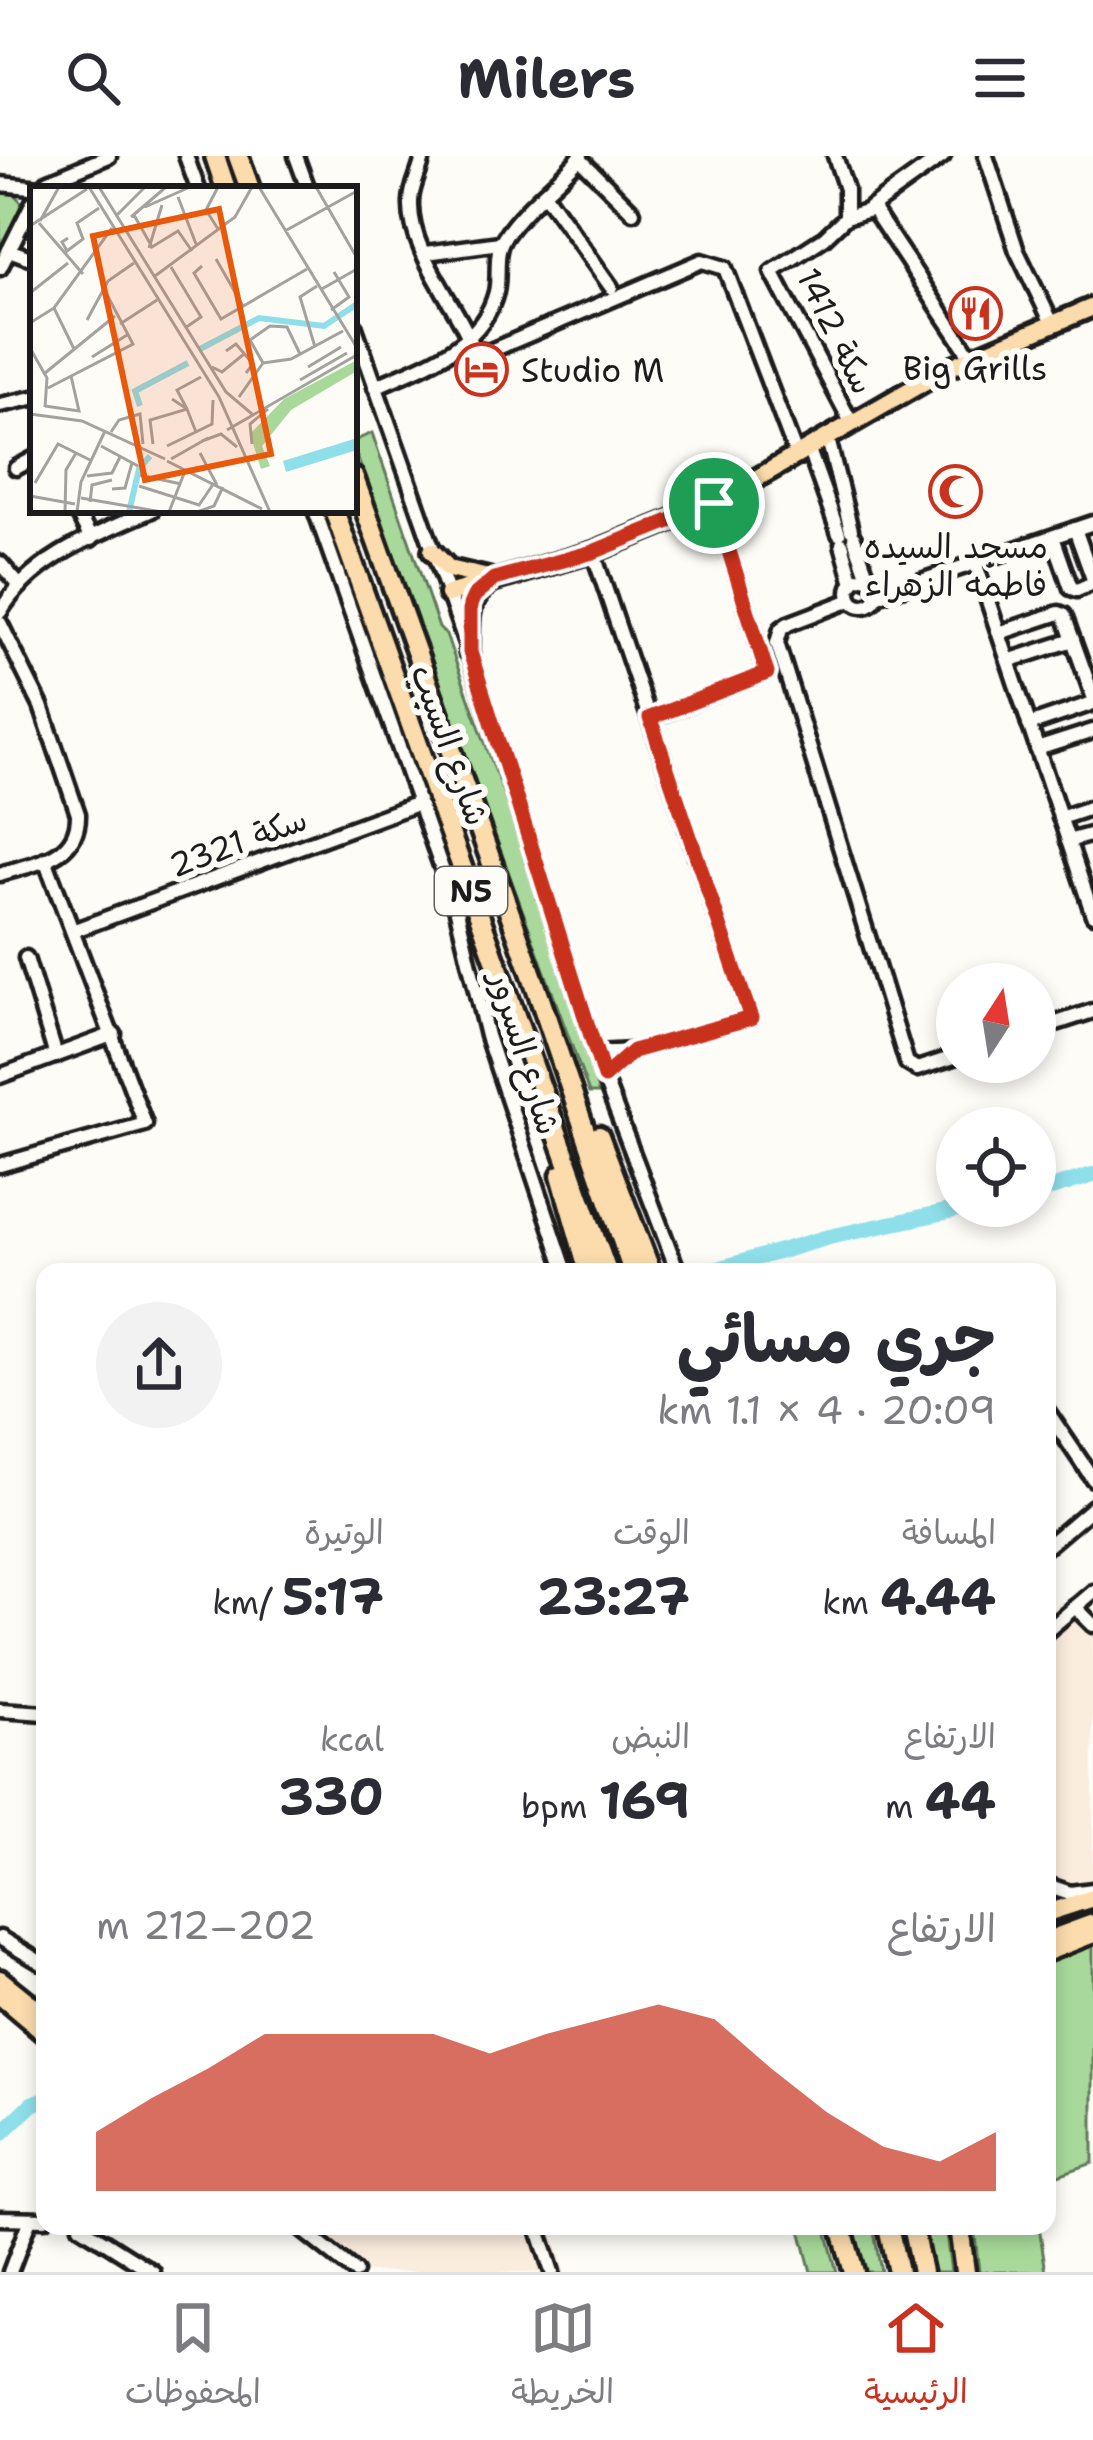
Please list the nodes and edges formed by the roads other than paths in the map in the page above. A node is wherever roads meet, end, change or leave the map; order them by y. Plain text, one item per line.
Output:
1 (109, 156) edge
2 (186, 156) edge
3 (214, 156) edge
4 (238, 156) edge
5 (296, 156) edge
6 (438, 156) edge
7 (835, 156) edge
8 (943, 156) edge
9 (986, 156) edge
10 (580, 157) edge
11 (423, 160) edge
12 (0, 184) edge
13 (45, 186) edge
14 (197, 186) edge
15 (225, 186) edge
16 (249, 186) edge
17 (307, 186) edge
18 (30, 187) edge
19 (544, 193) junction
20 (30, 208) edge
21 (870, 208) junction
22 (633, 212) dead end
23 (846, 217) junction
24 (500, 243) junction
25 (9, 250) junction
26 (426, 254) junction
27 (30, 259) edge
28 (0, 268) edge
29 (611, 286) dead end
30 (1093, 307) edge
31 (1052, 323) junction
32 (357, 334) edge
33 (469, 337) junction
34 (971, 357) junction
35 (375, 387) junction
36 (30, 399) edge
37 (0, 405) edge
38 (851, 424) junction
39 (828, 440) junction
40 (803, 454) junction
41 (30, 461) edge
42 (16, 468) dead end
43 (357, 486) edge
44 (714, 503) junction
45 (78, 513) edge
46 (144, 513) edge
47 (316, 513) edge
48 (335, 513) edge
49 (1093, 523) edge
50 (1075, 529) junction
51 (847, 536) junction
52 (1053, 537) junction
53 (91, 539) junction
54 (432, 551) junction
55 (593, 552) junction
56 (0, 563) edge
57 (976, 565) junction
58 (494, 579) junction
59 (869, 580) junction
60 (1093, 581) edge
61 (853, 583) junction
62 (20, 586) junction
63 (448, 594) junction
64 (877, 596) junction
65 (851, 600) junction
66 (0, 612) edge
67 (0, 623) edge
68 (999, 633) junction
69 (1073, 640) junction
70 (470, 652) junction
71 (1008, 662) junction
72 (1088, 662) edge
73 (1092, 693) edge
74 (650, 718) junction
75 (1029, 725) junction
76 (1093, 731) edge
77 (1037, 749) junction
78 (419, 803) junction
79 (1093, 807) edge
80 (1060, 818) junction
81 (1093, 834) edge
82 (1068, 842) junction
83 (45, 859) junction
84 (0, 874) edge
85 (1092, 910) edge
86 (75, 930) junction
87 (26, 958) dead end
88 (532, 975) junction
89 (1093, 1011) edge
90 (1056, 1023) edge
91 (114, 1034) junction
92 (633, 1051) junction
93 (596, 1053) junction
94 (56, 1056) junction
95 (936, 1063) edge
96 (536, 1072) junction
97 (0, 1076) edge
98 (604, 1077) junction
99 (0, 1165) edge
100 (563, 1263) edge
101 (587, 1263) edge
102 (604, 1263) edge
103 (630, 1263) edge
104 (648, 1263) edge
105 (675, 1263) edge
106 (1056, 1424) edge
107 (1093, 1479) edge
108 (1093, 1507) edge
109 (1056, 1538) edge
110 (1093, 1592) edge
111 (1075, 1607) junction
112 (1056, 1623) edge
113 (1093, 1625) edge
114 (0, 1710) edge
115 (36, 1712) edge
116 (1056, 1889) edge
117 (1093, 1894) edge
118 (1056, 1909) edge
119 (1093, 1923) edge
120 (1093, 1933) edge
121 (1056, 1937) edge
122 (0, 1938) edge
123 (1056, 1947) edge
124 (36, 1960) edge
125 (0, 1978) edge
126 (0, 1996) edge
127 (36, 2008) edge
128 (36, 2026) edge
129 (0, 2218) edge
130 (36, 2219) edge
131 (36, 2223) edge
132 (94, 2235) edge
133 (308, 2235) edge
134 (540, 2235) edge
135 (844, 2235) edge
136 (890, 2235) edge
137 (914, 2235) edge
138 (960, 2235) edge
139 (350, 2270) edge
140 (151, 2271) edge
141 (10, 2272) edge
142 (552, 2272) edge
143 (854, 2272) edge
144 (898, 2272) edge
145 (922, 2272) edge
146 (964, 2272) edge

1 - 13 street
2 - 14 street
3 - 15 highway
4 - 16 highway
5 - 17 street
6 - 11 street
7 - 23 street, سكة 1412
8 - 21 street
9 - 31 street
10 - 19 street
10 - 22 street
11 - 26 street
12 - 18 street
19 - 24 street
19 - 29 street
20 - 25 street
21 - 23 street
21 - 34 street
23 - 38 street, سكة 1412
24 - 26 street
24 - 33 street
25 - 27 street
25 - 28 street
26 - 33 street
30 - 31 main road
31 - 34 main road
32 - 35 street
33 - 35 street
33 - 40 street
34 - 38 main road
35 - 54 street
36 - 37 street
38 - 39 main road
39 - 40 main road
39 - 51 street
40 - 44 main road
40 - 51 street
41 - 42 street
43 - 88 highway, شارع السيب / N5
44 - 55 main road
44 - 74 street
45 - 53 street
46 - 53 street
47 - 78 street, شارع السرور
48 - 96 highway, شارع السيب / N5
49 - 50 street
50 - 52 street
50 - 60 street
51 - 59 street
51 - 61 street
52 - 57 street
52 - 60 street
53 - 62 street
54 - 58 main road
54 - 63 street
55 - 58 main road
55 - 74 street
56 - 62 street
57 - 64 street
57 - 68 street
58 - 63 main road
58 - 70 main road
59 - 61 street
59 - 64 street
61 - 65 street
62 - 66 street
63 - 70 street
64 - 65 street
65 - 95 street
67 - 83 street
68 - 69 street
68 - 71 street
69 - 71 street
69 - 72 street
70 - 93 street
71 - 75 street
72 - 73 street
73 - 75 street
74 - 92 street
75 - 77 street
76 - 77 street
77 - 80 street
78 - 86 street, سكة 2321
78 - 100 street, شارع السرور
79 - 80 street
80 - 82 street
81 - 82 street
82 - 85 street
83 - 84 street
83 - 86 street
86 - 91 street
87 - 94 street
88 - 103 highway, شارع السيب / N5
88 - 104 highway
89 - 90 street
91 - 94 street
91 - 99 street
92 - 93 street
92 - 98 street
93 - 98 street
94 - 97 street
96 - 101 highway
96 - 102 highway, شارع السيب / N5
98 - 105 street
106 - 107 street
108 - 109 street
110 - 111 street
111 - 112 street
111 - 113 street
114 - 115 street
116 - 117 street
117 - 118 main road
119 - 121 main road
120 - 123 highway
122 - 124 street
125 - 127 main road
126 - 128 main road
129 - 130 street
131 - 141 street
132 - 140 street
133 - 139 street
134 - 142 street
135 - 143 highway
136 - 144 highway
137 - 145 highway
138 - 146 highway

